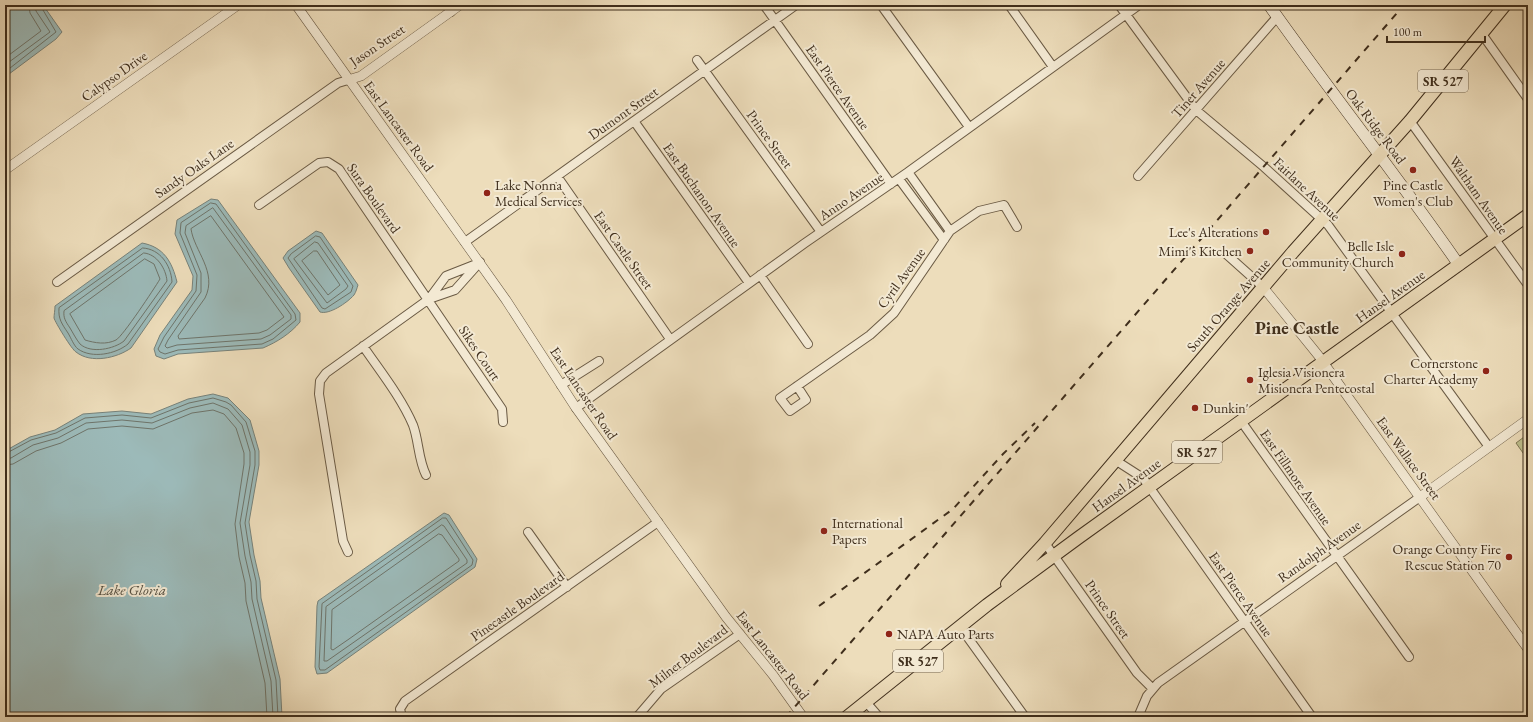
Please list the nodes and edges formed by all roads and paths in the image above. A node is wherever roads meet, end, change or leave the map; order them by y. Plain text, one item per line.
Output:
1 (238, 5) edge
2 (296, 5) edge
3 (460, 5) edge
4 (764, 5) edge
5 (796, 5) edge
6 (881, 5) edge
7 (1009, 5) edge
8 (1119, 5) edge
9 (1139, 5) edge
10 (1269, 5) edge
11 (1505, 5) edge
12 (448, 8) edge
13 (1126, 14) junction
14 (1277, 17) junction
15 (775, 20) junction
16 (1482, 34) junction
17 (697, 60) dead end
18 (1053, 67) junction
19 (705, 71) junction
20 (348, 80) junction
21 (1528, 99) edge
22 (1196, 110) junction
23 (634, 121) junction
24 (1410, 121) junction
25 (969, 127) junction
26 (1380, 155) junction
27 (5, 170) edge
28 (908, 172) junction
29 (557, 176) junction
30 (1138, 176) dead end
31 (899, 179) junction
32 (916, 183) junction
33 (891, 184) junction
34 (908, 191) junction
35 (259, 205) dead end
36 (1528, 215) edge
37 (1323, 219) junction
38 (1017, 227) dead end
39 (950, 231) junction
40 (821, 232) junction
41 (944, 240) junction
42 (1495, 240) junction
43 (465, 242) junction
44 (1225, 253) dead end
45 (480, 262) junction
46 (1459, 265) junction
47 (760, 275) junction
48 (57, 282) dead end
49 (440, 282) junction
50 (749, 283) junction
51 (1528, 285) edge
52 (1263, 287) junction
53 (448, 293) junction
54 (429, 299) junction
55 (1393, 312) junction
56 (670, 339) junction
57 (808, 344) dead end
58 (363, 346) junction
59 (599, 361) dead end
60 (1323, 362) junction
61 (561, 385) junction
62 (797, 386) dead end
63 (576, 408) junction
64 (1528, 419) edge
65 (1241, 421) junction
66 (504, 422) dead end
67 (1489, 447) junction
68 (1115, 460) junction
69 (426, 475) dead end
70 (1149, 486) junction
71 (1420, 497) junction
72 (658, 522) junction
73 (528, 532) dead end
74 (1045, 543) junction
75 (348, 552) dead end
76 (1054, 556) junction
77 (1336, 556) junction
78 (567, 586) junction
79 (987, 605) junction
80 (1244, 621) junction
81 (961, 628) junction
82 (740, 634) junction
83 (1528, 649) edge
84 (1409, 657) dead end
85 (1152, 688) junction
86 (866, 702) junction
87 (402, 717) edge
88 (637, 717) edge
89 (803, 717) edge
90 (847, 717) edge
91 (879, 717) edge
92 (1025, 717) edge
93 (1138, 717) edge
94 (1312, 717) edge

1 - 27 street, Calypso Drive
2 - 20 street, East Lancaster Road
3 - 12 street, Jason Street
4 - 15 street, East Pierce Avenue
5 - 15 street, Dumont Street
6 - 25 street
7 - 18 street
8 - 13 street, Fairlane Avenue
9 - 13 street, Anno Avenue
10 - 14 main road, Oak Ridge Road
11 - 16 main road, South Orange Avenue / SR 527
12 - 20 street, Jason Street
13 - 18 street, Anno Avenue
13 - 22 street, Fairlane Avenue
14 - 22 street, Tiner Avenue
14 - 26 main road, Oak Ridge Road
15 - 19 street, Dumont Street
15 - 33 street, East Pierce Avenue
16 - 21 street
16 - 24 main road, South Orange Avenue / SR 527
17 - 19 street, Prince Street
18 - 25 street, Anno Avenue
19 - 23 street, Dumont Street
19 - 40 street, Prince Street
20 - 43 street, East Lancaster Road
20 - 48 street, Sandy Oaks Lane
22 - 30 street, Tiner Avenue
22 - 37 street, Fairlane Avenue
23 - 29 street, Dumont Street
23 - 50 street, East Buchanon Avenue
24 - 26 main road, South Orange Avenue / SR 527
24 - 42 street, Waltham Avenue
25 - 28 street, Anno Avenue
26 - 37 main road, South Orange Avenue / SR 527
26 - 46 main road, Oak Ridge Road
28 - 31 street, Anno Avenue
28 - 32 street
29 - 43 street, Dumont Street
29 - 56 street, East Castle Street
31 - 33 street, Anno Avenue
31 - 34 street
32 - 34 street
32 - 39 street
33 - 40 street, Anno Avenue
34 - 41 street
35 - 54 street, Sura Boulevard
36 - 42 main road, Hansel Avenue / SR 527
37 - 52 main road, South Orange Avenue / SR 527
37 - 55 street, Fairlane Avenue
38 - 39 street, Cyril Avenue
39 - 41 street, Cyril Avenue
40 - 47 street, Anno Avenue
41 - 62 street, Cyril Avenue
42 - 46 main road, Hansel Avenue / SR 527
42 - 51 street, Waltham Avenue
43 - 45 street, East Lancaster Road
44 - 52 street
45 - 49 street
45 - 53 street
45 - 61 street, East Lancaster Road
46 - 55 main road, Hansel Avenue / SR 527
47 - 50 street, Anno Avenue
47 - 57 street
49 - 53 street
49 - 54 street
50 - 56 street, Anno Avenue
52 - 60 street, East Wallace Street
52 - 68 main road, South Orange Avenue / SR 527
53 - 54 street
54 - 58 street
54 - 66 street, Sikes Court
55 - 60 main road, Hansel Avenue / SR 527
55 - 67 street, Fairlane Avenue
56 - 63 street, Anno Avenue
58 - 69 street
58 - 75 street
59 - 61 street
60 - 65 main road, Hansel Avenue / SR 527
60 - 71 street, East Wallace Street
61 - 63 street, East Lancaster Road
63 - 72 street, East Lancaster Road
64 - 67 street, Randolph Avenue
65 - 70 main road, Hansel Avenue / SR 527
65 - 77 street, East Fillmore Avenue
67 - 71 street, Randolph Avenue
68 - 70 street, East Pierce Avenue
68 - 74 main road, South Orange Avenue / SR 527
70 - 76 main road, Hansel Avenue / SR 527
70 - 80 street, East Pierce Avenue
71 - 77 street, Randolph Avenue
71 - 83 street, East Wallace Street
72 - 78 street, Pinecastle Boulevard
72 - 82 street, East Lancaster Road
73 - 78 street
74 - 76 street, Prince Street
74 - 79 main road, South Orange Avenue / SR 527
76 - 79 main road, South Orange Avenue / SR 527
76 - 85 street, Prince Street
77 - 80 street, Randolph Avenue
77 - 84 street, East Fillmore Avenue
78 - 87 street, Pinecastle Boulevard
79 - 81 main road, South Orange Avenue / SR 527
80 - 85 street, Randolph Avenue
80 - 94 street, East Pierce Avenue
81 - 86 main road, South Orange Avenue / SR 527
81 - 92 street
82 - 88 street, Milner Boulevard
82 - 89 street, East Lancaster Road
85 - 93 street, Randolph Avenue
86 - 90 main road, South Orange Avenue / SR 527
86 - 91 street

